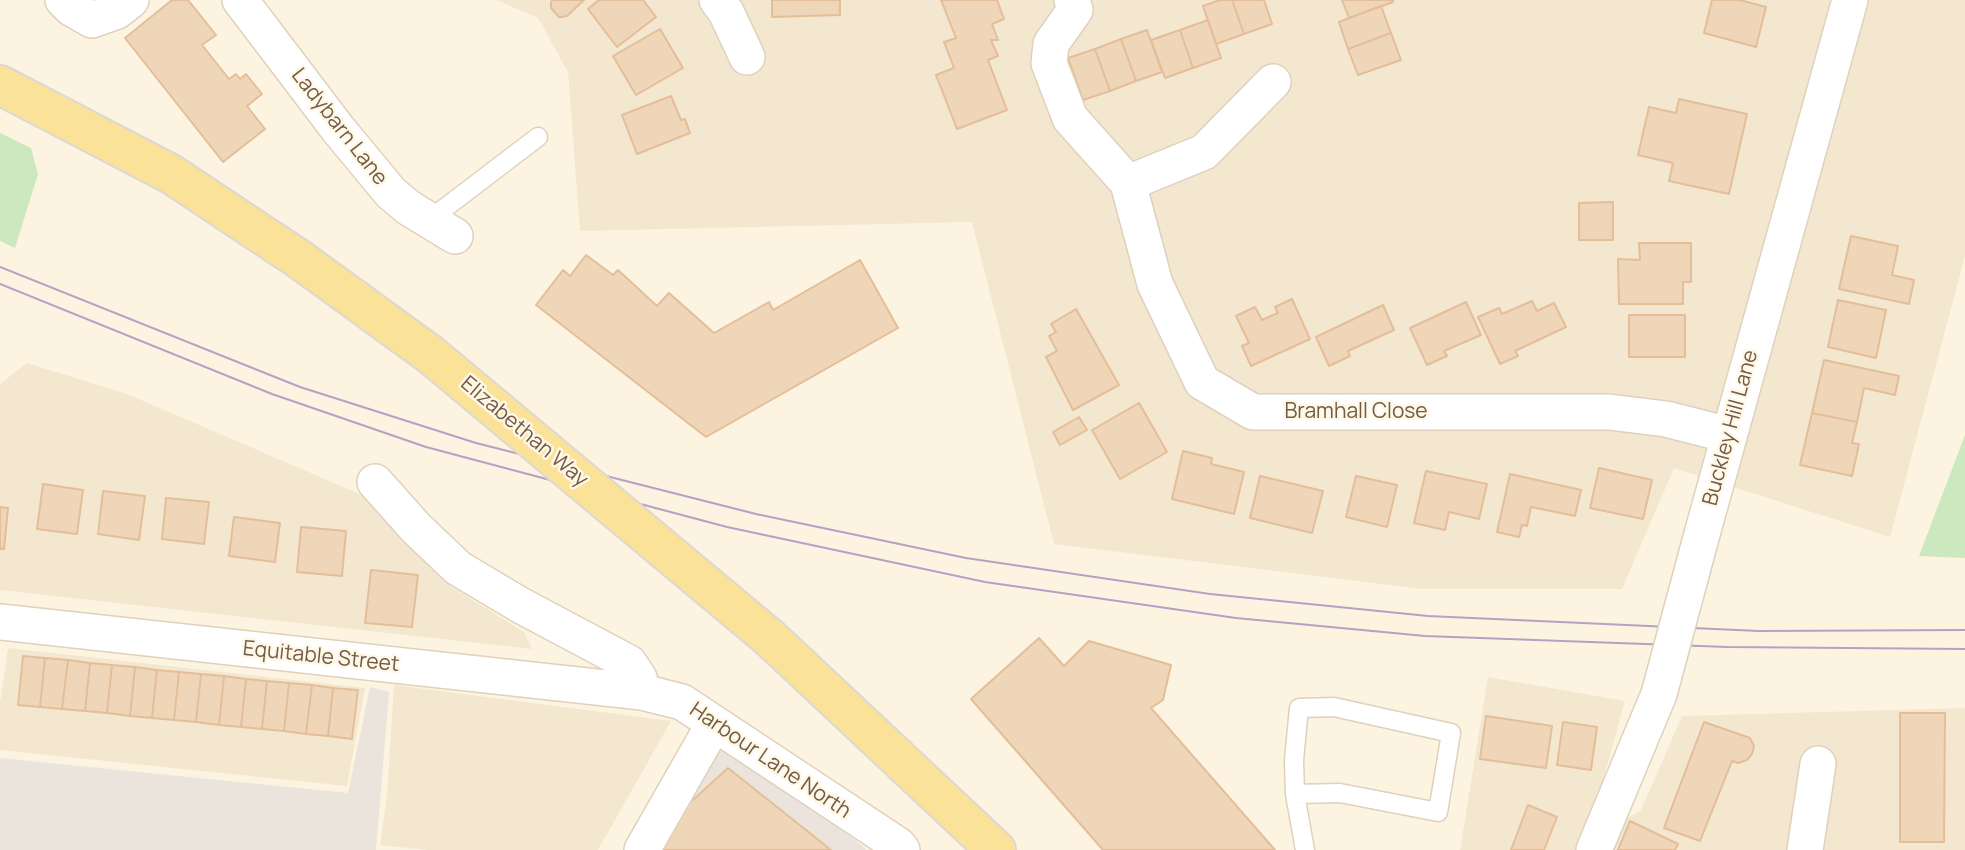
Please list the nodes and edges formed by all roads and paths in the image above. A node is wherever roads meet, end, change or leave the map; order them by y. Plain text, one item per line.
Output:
1 (131, 0) edge
2 (240, 0) edge
3 (717, 0) edge
4 (1072, 0) edge
5 (1850, 0) edge
6 (67, 4) edge
7 (747, 57) dead end
8 (1273, 82) dead end
9 (0, 85) edge
10 (538, 137) dead end
11 (1128, 183) junction
12 (442, 228) joint
13 (1729, 435) junction
14 (375, 482) dead end
15 (0, 622) edge
16 (642, 692) junction
17 (714, 724) junction
18 (1818, 764) dead end
19 (1295, 794) junction
20 (642, 850) edge
21 (902, 850) edge
22 (996, 850) edge
23 (1305, 850) edge
24 (1594, 850) edge
25 (1805, 850) edge

1 - 6 street
2 - 12 street, Ladybarn Lane
3 - 7 street
4 - 11 street, Bramhall Close
5 - 13 street, Buckley Hill Lane
8 - 11 street
9 - 22 main road, Elizabethan Way, bridge
10 - 12 lane
11 - 13 street, Bramhall Close
13 - 24 street, Buckley Hill Lane, bridge
14 - 16 street
15 - 16 street, Equitable Street
16 - 17 street, Harbour Lane North
17 - 20 street
17 - 21 street, Harbour Lane North
18 - 25 street
19 - 19 lane
19 - 23 lane

